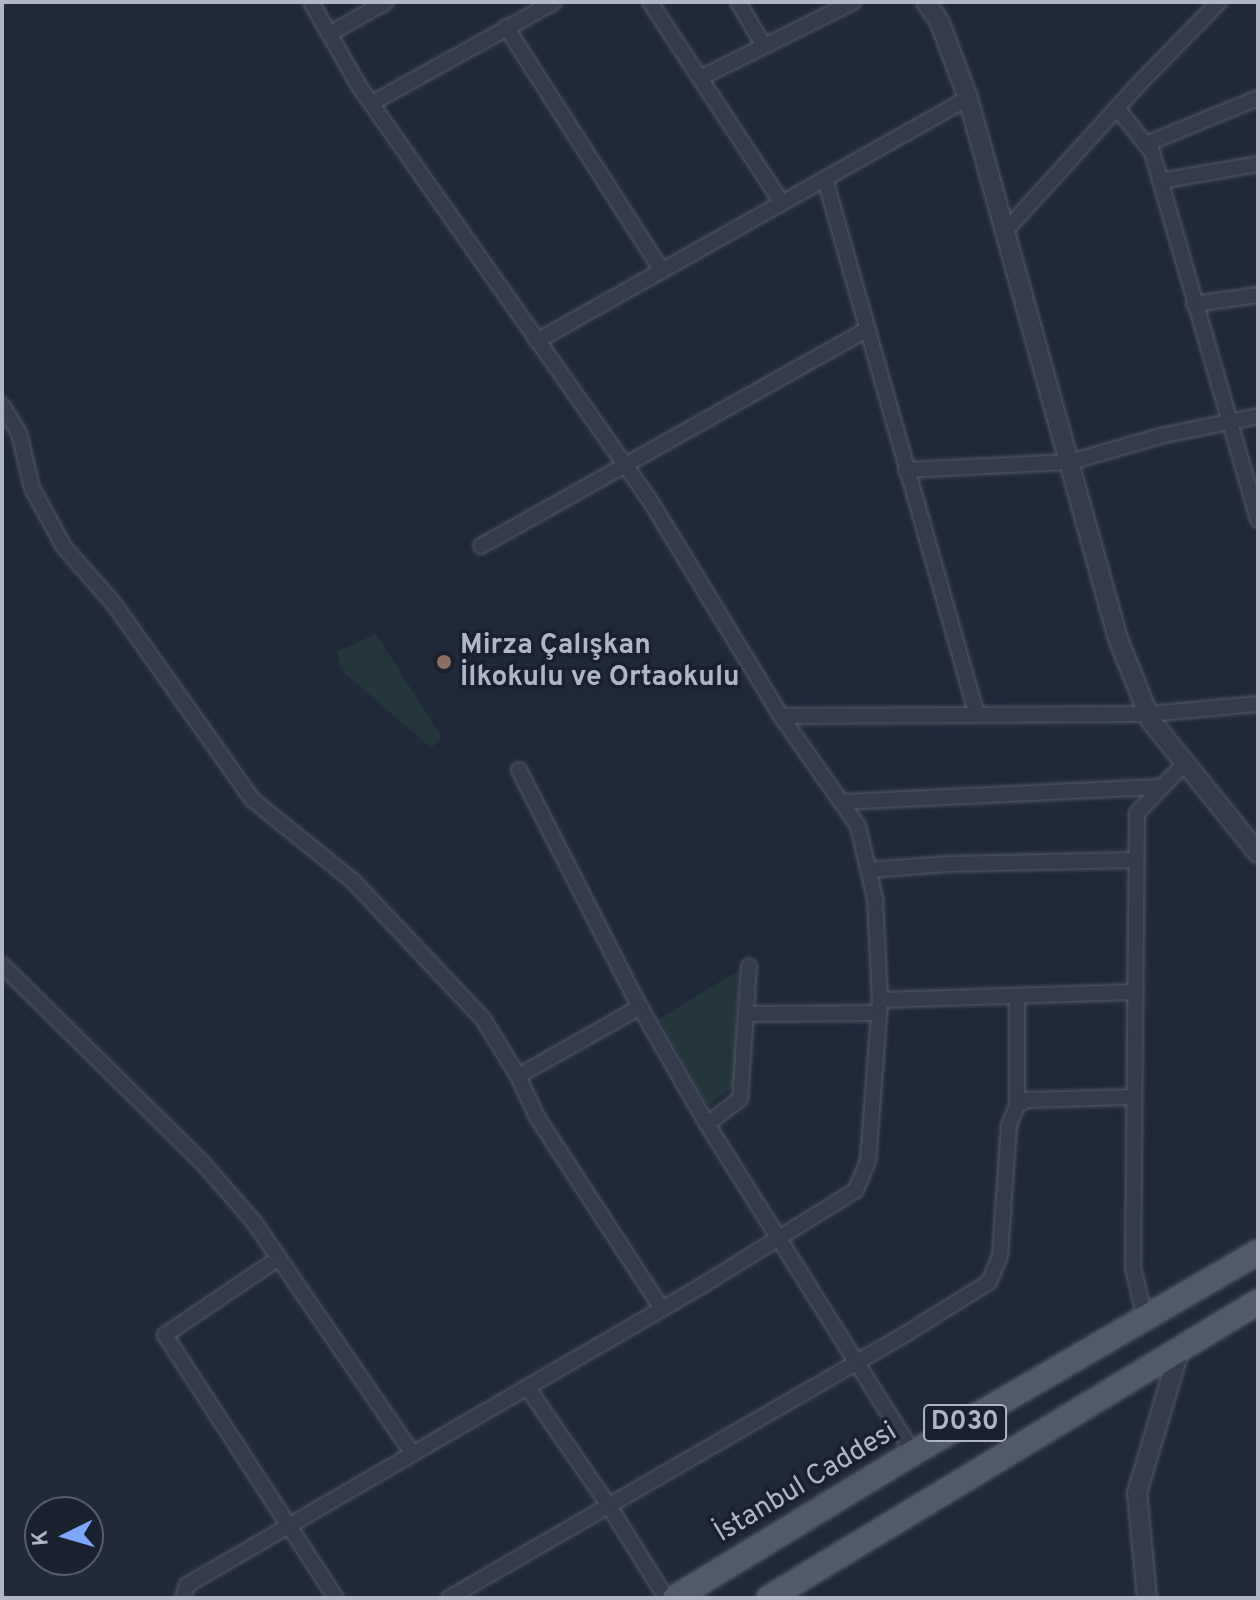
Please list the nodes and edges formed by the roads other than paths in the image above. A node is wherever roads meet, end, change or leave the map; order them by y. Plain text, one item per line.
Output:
1 (311, 2) edge
2 (386, 2) edge
3 (554, 2) edge
4 (650, 2) edge
5 (738, 2) edge
6 (853, 2) edge
7 (926, 2) edge
8 (1219, 2) edge
9 (506, 27) junction
10 (329, 34) junction
11 (764, 46) junction
12 (700, 78) junction
13 (968, 98) junction
14 (1258, 98) edge
15 (372, 103) junction
16 (1117, 108) junction
17 (1146, 144) junction
18 (1258, 164) edge
19 (825, 179) junction
20 (1160, 181) junction
21 (782, 203) junction
22 (1007, 229) junction
23 (662, 271) junction
24 (1258, 295) edge
25 (1194, 304) junction
26 (868, 329) junction
27 (537, 341) junction
28 (2, 405) edge
29 (1258, 416) edge
30 (1227, 422) junction
31 (1070, 462) junction
32 (624, 464) junction
33 (906, 470) junction
34 (1258, 520) edge
35 (481, 546) dead end
36 (1258, 704) edge
37 (1148, 714) junction
38 (977, 715) junction
39 (781, 716) junction
40 (1185, 763) junction
41 (519, 770) dead end
42 (1162, 787) junction
43 (842, 802) junction
44 (1258, 853) edge
45 (1136, 860) junction
46 (868, 870) junction
47 (2, 965) edge
48 (749, 966) dead end
49 (1135, 992) junction
50 (1017, 996) junction
51 (880, 1006) junction
52 (640, 1007) junction
53 (746, 1014) junction
54 (518, 1076) junction
55 (1134, 1097) junction
56 (1017, 1106) junction
57 (707, 1124) junction
58 (777, 1236) junction
59 (1258, 1252) edge
60 (279, 1258) junction
61 (1258, 1302) edge
62 (662, 1309) junction
63 (1145, 1318) junction
64 (1180, 1348) junction
65 (856, 1360) junction
66 (527, 1387) junction
67 (913, 1453) junction
68 (413, 1454) junction
69 (609, 1506) junction
70 (291, 1525) junction
71 (774, 1597) edge
72 (183, 1598) edge
73 (336, 1598) edge
74 (449, 1598) edge
75 (666, 1598) edge
76 (675, 1598) edge
77 (1147, 1598) edge

1 - 10 street
2 - 10 street
3 - 9 street
4 - 12 street
5 - 11 street
6 - 11 street
7 - 13 street
8 - 16 street
9 - 15 street
9 - 23 street
10 - 15 street
11 - 12 street
12 - 21 street
13 - 19 street
13 - 22 street
14 - 17 street
15 - 27 street
16 - 17 street
16 - 22 street
17 - 20 street
18 - 20 street
19 - 21 street
19 - 26 street
20 - 25 street
21 - 23 street
22 - 31 street
23 - 27 street
24 - 25 street
25 - 30 street
26 - 32 street
26 - 33 street
27 - 32 street
28 - 54 street
29 - 30 street
30 - 31 street
30 - 34 street
31 - 33 street
31 - 37 street
32 - 35 street
32 - 39 street
33 - 38 street
36 - 37 street
37 - 38 street
37 - 40 street
38 - 39 street
39 - 43 street
40 - 42 street
40 - 44 street
41 - 52 street
42 - 43 street
42 - 45 street
43 - 46 street
45 - 46 street
45 - 49 street
46 - 51 street
47 - 60 street
48 - 53 street
49 - 50 street
49 - 55 street
50 - 51 street
50 - 56 street
51 - 53 street
51 - 58 street
52 - 54 street
52 - 57 street
53 - 57 street
54 - 62 street
55 - 56 street
55 - 63 street
56 - 65 street
57 - 58 street
58 - 62 street
58 - 65 street
59 - 63 main road, İstanbul Caddesi / D030
60 - 68 street
60 - 70 street
61 - 64 main road, D030
62 - 66 street
63 - 67 main road, İstanbul Caddesi / D030
64 - 71 main road, D030
64 - 77 street
65 - 67 street
65 - 69 street
66 - 68 street
66 - 69 street
67 - 76 main road, İstanbul Caddesi / D030
68 - 70 street
69 - 74 street
69 - 75 street
70 - 72 street
70 - 73 street

